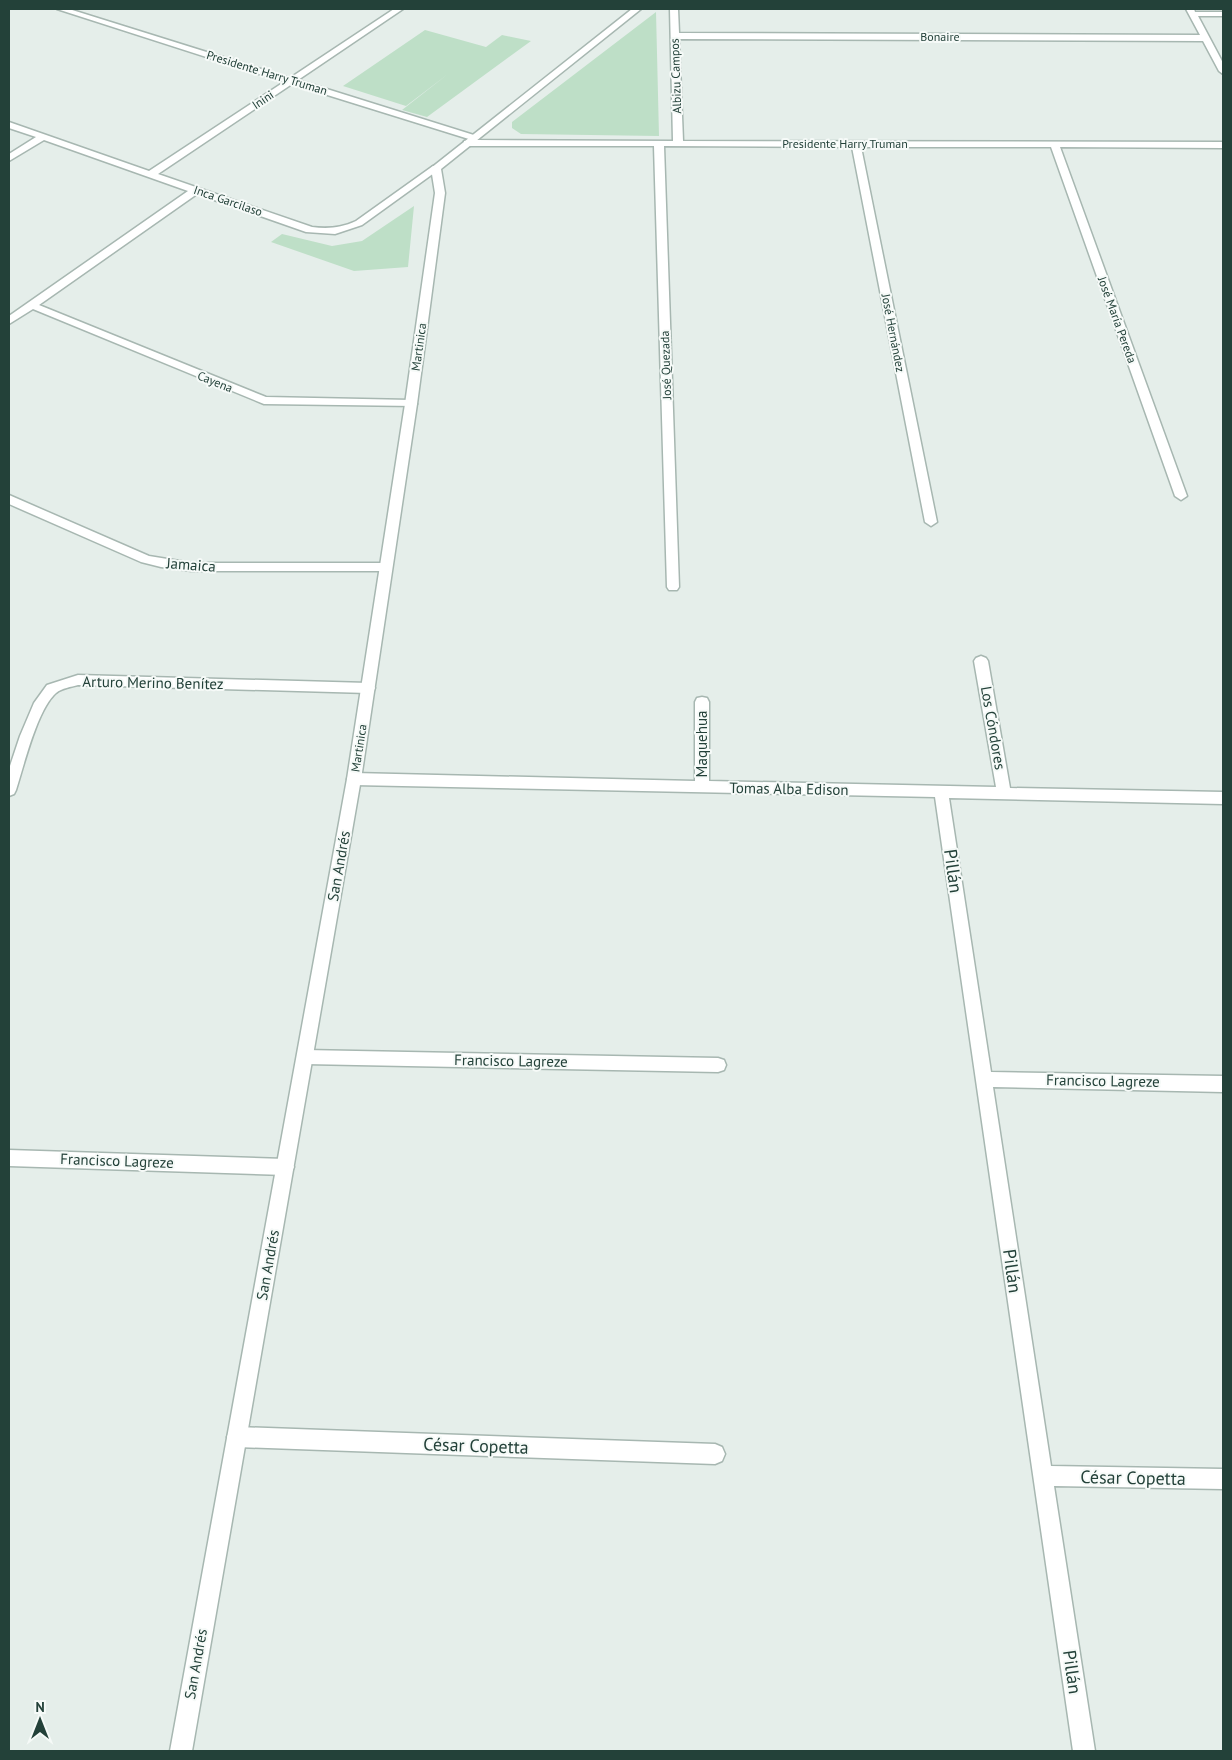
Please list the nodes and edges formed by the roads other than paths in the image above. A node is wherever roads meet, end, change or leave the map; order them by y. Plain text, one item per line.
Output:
1 (61, 9) edge
2 (399, 9) edge
3 (637, 9) edge
4 (674, 9) edge
5 (1192, 11) edge
6 (1223, 14) edge
7 (675, 36) junction
8 (1206, 38) junction
9 (1223, 71) edge
10 (291, 81) junction
11 (9, 125) edge
12 (43, 137) junction
13 (470, 140) junction
14 (659, 143) junction
15 (678, 143) junction
16 (856, 144) junction
17 (1054, 144) junction
18 (1223, 145) edge
19 (9, 158) edge
20 (436, 168) junction
21 (151, 174) junction
22 (196, 190) junction
23 (31, 305) junction
24 (9, 321) edge
25 (411, 404) junction
26 (1181, 496) dead end
27 (9, 499) edge
28 (931, 522) dead end
29 (386, 567) junction
30 (673, 587) dead end
31 (981, 662) dead end
32 (368, 688) junction
33 (702, 702) dead end
34 (354, 779) junction
35 (702, 786) junction
36 (9, 790) edge
37 (941, 792) junction
38 (1004, 794) junction
39 (1223, 798) edge
40 (305, 1057) junction
41 (718, 1065) dead end
42 (984, 1079) junction
43 (1223, 1084) edge
44 (9, 1158) edge
45 (285, 1167) junction
46 (237, 1437) junction
47 (715, 1454) dead end
48 (1043, 1476) junction
49 (1223, 1479) edge
50 (181, 1751) edge
51 (1084, 1751) edge

1 - 10 street, Presidente Harry Truman
2 - 10 street, Inini
3 - 13 street
4 - 7 street, Albizu Campos
5 - 6 street
5 - 8 street
7 - 8 street, Bonaire
7 - 15 street, Albizu Campos
8 - 9 street
10 - 13 street, Presidente Harry Truman
10 - 21 street, Inini
11 - 12 street, Inca Garcilaso
12 - 19 street
12 - 21 street, Inca Garcilaso
13 - 14 street, Presidente Harry Truman
13 - 20 street
14 - 15 street, Presidente Harry Truman
14 - 30 street, José Quezada
15 - 16 street, Presidente Harry Truman
16 - 17 street, Presidente Harry Truman
16 - 28 street, José Hernández
17 - 18 street, Presidente Harry Truman
17 - 26 street, José María Pereda
20 - 22 street, Inca Garcilaso
20 - 25 street, Martinica
21 - 22 street, Inca Garcilaso
22 - 23 street
23 - 24 street
23 - 25 street, Cayena
25 - 29 street, Martinica
27 - 29 street, Jamaica
29 - 32 street, Martinica
31 - 38 street, Los Cóndores
32 - 34 street, Martinica
32 - 36 street, Arturo Merino Benítez
33 - 35 street, Maquehua
34 - 35 street, Tomas Alba Edison
34 - 40 street, San Andrés
35 - 37 street, Tomas Alba Edison
37 - 38 street, Tomas Alba Edison
37 - 42 street, Pillán
38 - 39 street, Tomas Alba Edison
40 - 41 street, Francisco Lagreze
40 - 45 street, San Andrés
42 - 43 street, Francisco Lagreze
42 - 48 street, Pillán
44 - 45 street, Francisco Lagreze
45 - 46 street, San Andrés
46 - 47 street, César Copetta
46 - 50 street, San Andrés
48 - 49 street, César Copetta
48 - 51 street, Pillán

